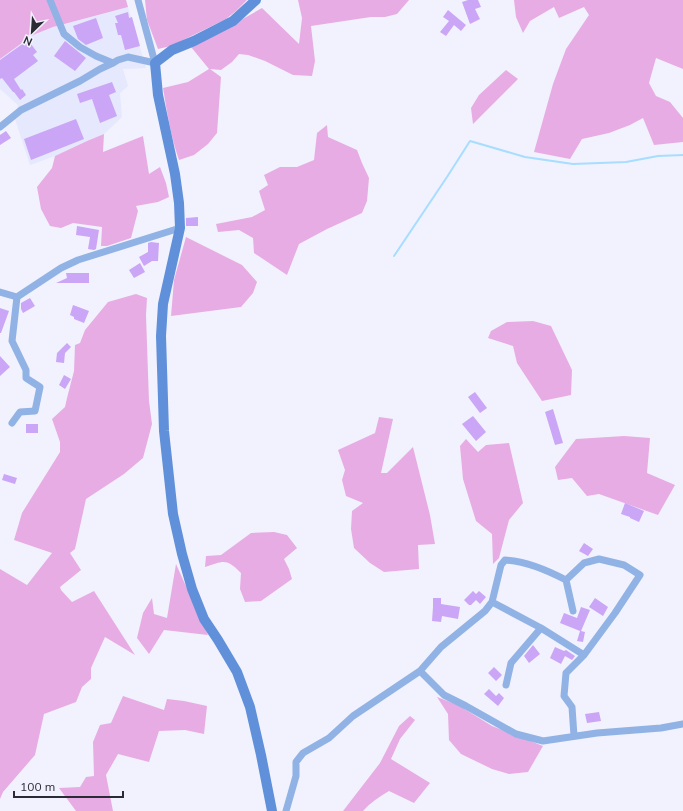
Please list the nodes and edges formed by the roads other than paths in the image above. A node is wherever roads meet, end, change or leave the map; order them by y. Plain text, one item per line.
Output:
1 (50, 0) edge
2 (138, 0) edge
3 (256, 0) edge
4 (113, 63) junction
5 (155, 63) junction
6 (0, 127) edge
7 (180, 228) junction
8 (0, 292) edge
9 (17, 296) junction
10 (12, 424) dead end
11 (566, 580) junction
12 (492, 602) junction
13 (573, 611) dead end
14 (541, 628) junction
15 (584, 655) junction
16 (420, 671) junction
17 (506, 685) dead end
18 (683, 724) edge
19 (574, 736) junction
20 (272, 811) edge
21 (286, 811) edge

1 - 4 street
2 - 5 street
3 - 5 street
4 - 5 street
4 - 6 street
5 - 7 street
7 - 9 street
7 - 20 street
8 - 9 street
9 - 10 street
11 - 12 street
11 - 13 street
11 - 15 street
12 - 14 street
12 - 16 street
14 - 15 street
14 - 17 street
15 - 19 street
16 - 19 street
16 - 21 street
18 - 19 street

